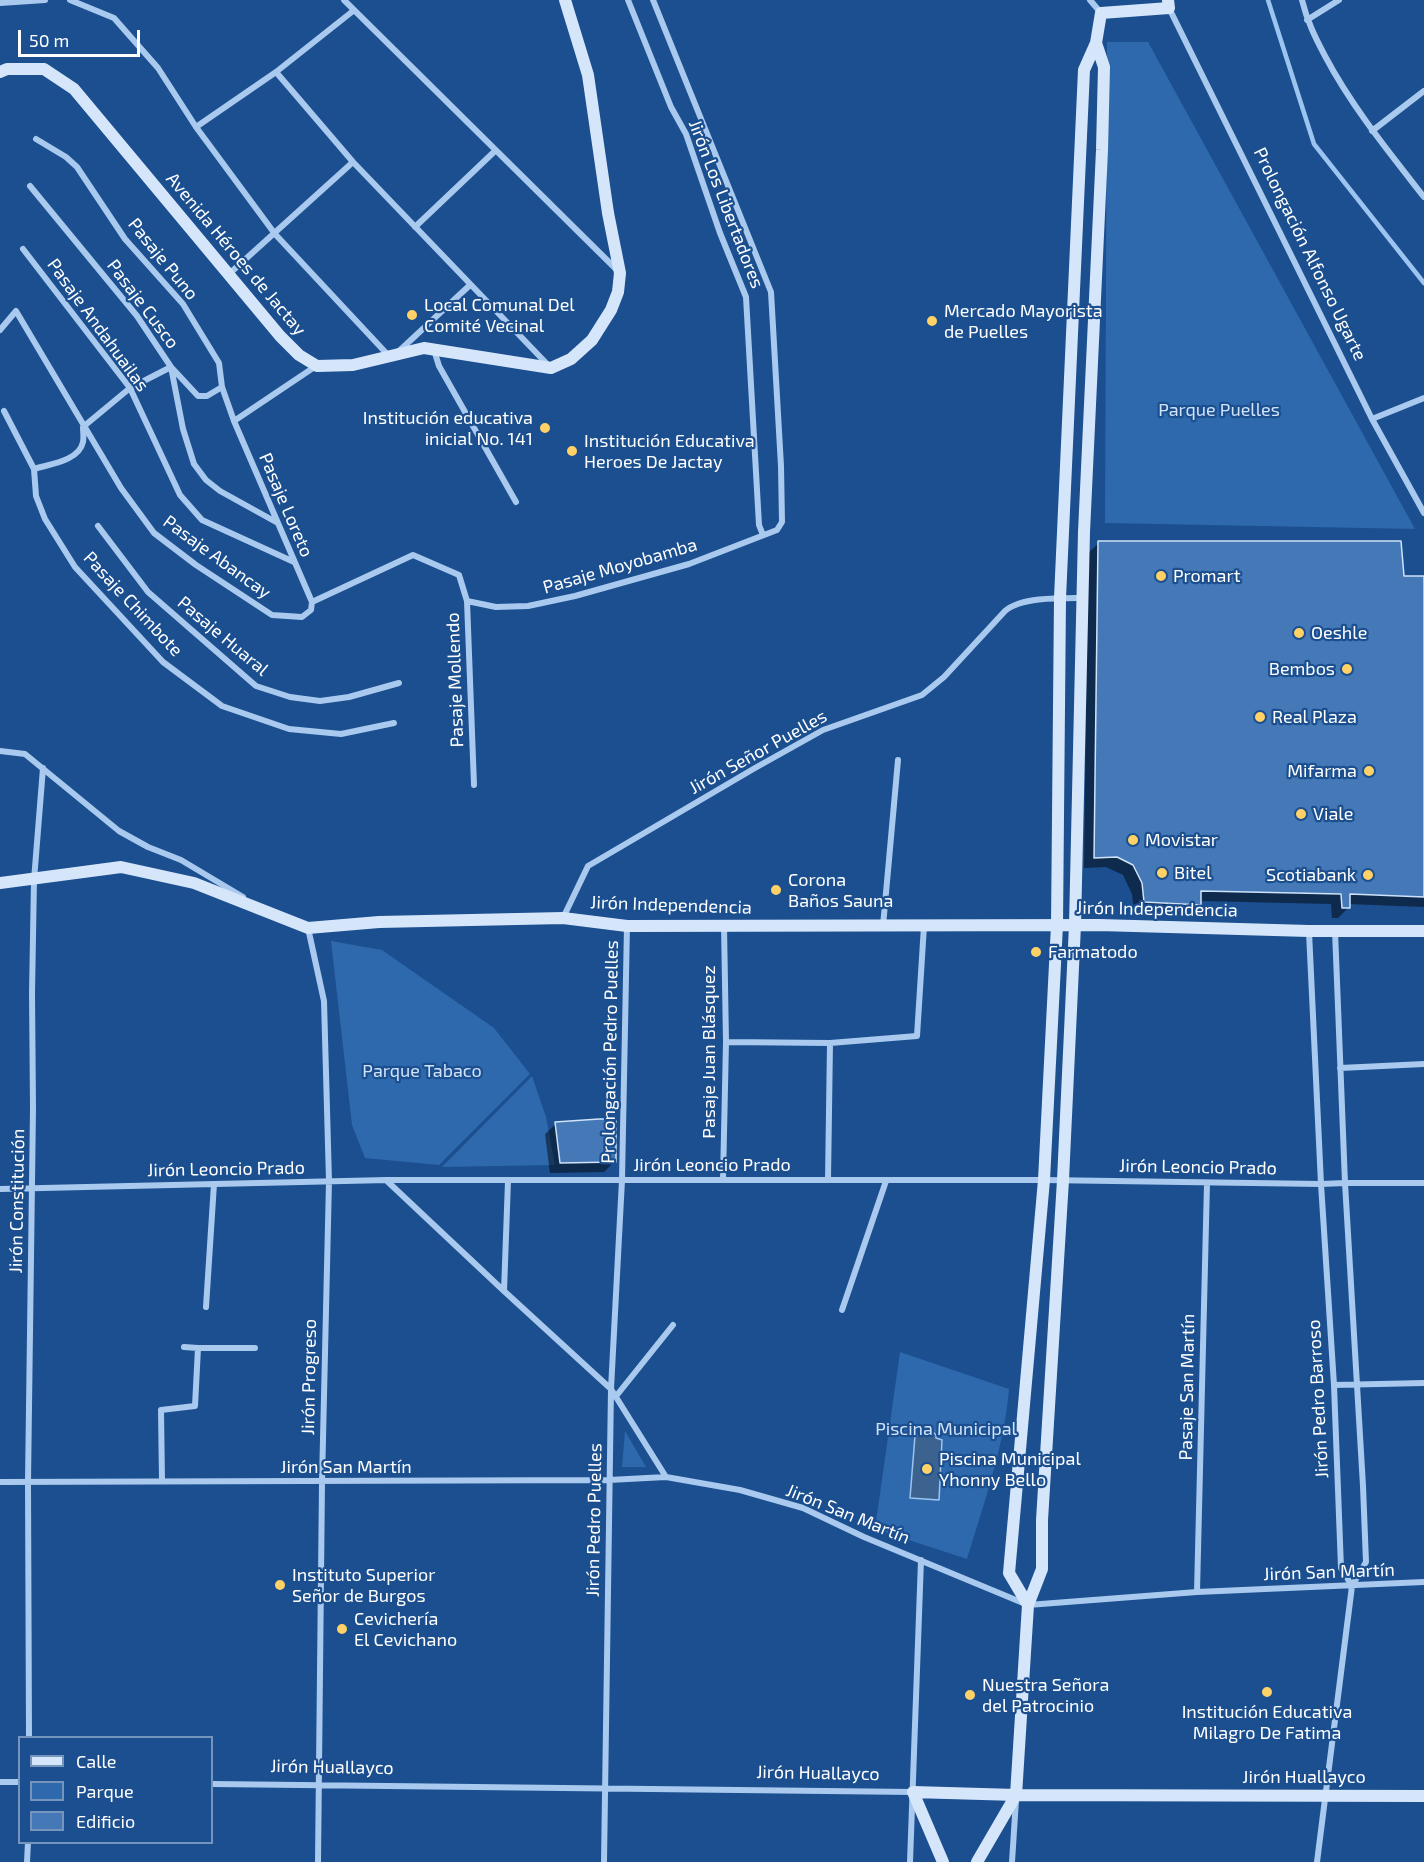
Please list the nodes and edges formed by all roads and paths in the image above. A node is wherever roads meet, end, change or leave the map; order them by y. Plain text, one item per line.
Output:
1 (45, 0) edge
2 (70, 0) edge
3 (344, 0) edge
4 (565, 0) edge
5 (627, 0) edge
6 (653, 0) edge
7 (1090, 0) edge
8 (1302, 0) edge
9 (1339, 0) edge
10 (0, 3) edge
11 (1168, 4) edge
12 (353, 11) junction
13 (1101, 13) junction
14 (1307, 20) junction
15 (1096, 44) junction
16 (0, 72) edge
17 (276, 72) junction
18 (1424, 90) edge
19 (196, 127) junction
20 (1372, 131) junction
21 (36, 139) dead end
22 (495, 151) junction
23 (353, 162) junction
24 (1424, 184) edge
25 (30, 186) dead end
26 (1417, 188) junction
27 (1424, 197) edge
28 (415, 227) junction
29 (274, 234) junction
30 (23, 249) dead end
31 (620, 273) junction
32 (229, 274) junction
33 (470, 285) junction
34 (0, 330) edge
35 (433, 349) junction
36 (392, 354) junction
37 (317, 366) junction
38 (171, 367) junction
39 (551, 368) junction
40 (222, 387) junction
41 (130, 388) junction
42 (1424, 398) edge
43 (4, 411) dead end
44 (1372, 419) junction
45 (234, 421) junction
46 (83, 427) junction
47 (34, 469) junction
48 (516, 502) dead end
49 (1424, 513) edge
50 (277, 522) junction
51 (98, 526) dead end
52 (777, 530) joint
53 (763, 535) junction
54 (294, 562) junction
55 (459, 575) joint
56 (1060, 598) junction
57 (1082, 598) junction
58 (467, 601) junction
59 (312, 602) junction
60 (399, 683) dead end
61 (394, 723) dead end
62 (0, 751) edge
63 (898, 760) dead end
64 (42, 768) junction
65 (474, 785) dead end
66 (34, 880) junction
67 (0, 883) edge
68 (262, 909) junction
69 (563, 918) junction
70 (1057, 925) junction
71 (1075, 925) junction
72 (627, 926) junction
73 (724, 926) junction
74 (883, 926) junction
75 (924, 926) junction
76 (308, 928) junction
77 (1309, 931) junction
78 (1335, 931) junction
79 (1424, 931) edge
80 (726, 1042) junction
81 (830, 1043) junction
82 (1424, 1064) edge
83 (1340, 1068) junction
84 (723, 1179) junction
85 (387, 1180) junction
86 (622, 1180) junction
87 (828, 1180) junction
88 (1044, 1180) junction
89 (1063, 1180) junction
90 (329, 1181) junction
91 (508, 1181) junction
92 (886, 1181) junction
93 (1207, 1182) junction
94 (1345, 1182) junction
95 (1321, 1184) junction
96 (1424, 1184) edge
97 (214, 1185) junction
98 (0, 1189) edge
99 (32, 1189) junction
100 (504, 1291) junction
101 (206, 1307) dead end
102 (842, 1310) dead end
103 (673, 1325) dead end
104 (184, 1347) dead end
105 (198, 1348) junction
106 (255, 1348) dead end
107 (1424, 1383) edge
108 (1334, 1385) junction
109 (1358, 1386) junction
110 (611, 1389) junction
111 (617, 1395) junction
112 (666, 1477) junction
113 (609, 1480) junction
114 (162, 1481) junction
115 (0, 1482) edge
116 (28, 1482) junction
117 (322, 1482) junction
118 (921, 1560) junction
119 (1424, 1582) edge
120 (1352, 1586) junction
121 (1197, 1592) junction
122 (1028, 1605) junction
123 (29, 1736) edge
124 (0, 1782) edge
125 (18, 1782) edge
126 (213, 1784) edge
127 (318, 1785) junction
128 (605, 1788) junction
129 (913, 1792) junction
130 (1326, 1795) junction
131 (1016, 1796) junction
132 (1424, 1796) edge
133 (28, 1844) edge
134 (27, 1862) edge
135 (318, 1862) edge
136 (604, 1862) edge
137 (910, 1862) edge
138 (944, 1862) edge
139 (977, 1862) edge
140 (1012, 1862) edge
141 (1317, 1862) edge

1 - 10 street
2 - 19 street
3 - 12 street
4 - 31 street
5 - 53 street, Jirón Los Libertadores
6 - 52 street, Jirón Los Libertadores
7 - 13 street
8 - 14 street
9 - 14 street
11 - 13 street, Prolongación Alfonso Ugarte
11 - 44 street, Prolongación Alfonso Ugarte
12 - 17 street
12 - 22 street
13 - 15 street
14 - 20 street
15 - 56 street
15 - 57 street
16 - 32 street, Avenida Héroes de Jactay
17 - 19 street
17 - 23 street
18 - 20 street
19 - 29 street
20 - 26 street
21 - 40 street, Pasaje Puno
22 - 28 street
22 - 31 street
23 - 28 street
23 - 29 street
24 - 26 street
25 - 38 street, Pasaje Cusco
26 - 27 street
28 - 33 street
29 - 32 street
29 - 36 street
30 - 41 street, Pasaje Andahuailas
31 - 39 street
32 - 37 street, Avenida Héroes de Jactay
33 - 36 street
33 - 39 street
34 - 46 street, Pasaje Abancay
35 - 36 street
35 - 39 street
35 - 48 street
36 - 37 street
37 - 45 street
38 - 40 street
38 - 41 street
38 - 50 street, Pasaje Cusco
40 - 45 street, Pasaje Puno
41 - 46 street
41 - 54 street, Pasaje Andahuailas
42 - 44 street
43 - 47 street, Pasaje Chimbote
44 - 49 street, Prolongación Alfonso Ugarte
45 - 50 street, Pasaje Loreto
46 - 47 street
46 - 59 street, Pasaje Abancay
47 - 61 street, Pasaje Chimbote
50 - 54 street, Pasaje Loreto
51 - 60 street, Pasaje Huaral
52 - 53 street, Pasaje Moyobamba
53 - 58 street, Pasaje Moyobamba
54 - 59 street, Pasaje Loreto
55 - 58 street, Pasaje Mollendo
55 - 59 street, Pasaje Abancay
56 - 57 street, Jirón Señor Puelles
56 - 69 street, Jirón Señor Puelles
56 - 70 street
57 - 71 street
58 - 65 street, Pasaje Mollendo
62 - 64 street
63 - 74 street
64 - 66 street, Jirón Constitución
64 - 68 street
66 - 67 street, Jirón Independencia
66 - 68 street, Jirón Independencia
66 - 99 street, Jirón Constitución
68 - 76 street, Jirón Independencia
69 - 72 street, Jirón Independencia
69 - 76 street, Jirón Independencia
70 - 71 street, Jirón Independencia
70 - 75 street, Jirón Independencia
70 - 88 street
71 - 77 street, Jirón Independencia
71 - 89 street
72 - 73 street, Jirón Independencia
72 - 86 street, Prolongación Pedro Puelles
73 - 74 street, Jirón Independencia
73 - 80 street, Pasaje Juan Blásquez
74 - 75 street, Jirón Independencia
75 - 81 street
76 - 90 street, Jirón Progreso
77 - 78 street, Jirón Independencia
77 - 95 street, Jirón Pedro Barroso
78 - 79 street, Jirón Independencia
78 - 83 street
80 - 81 street
80 - 84 street, Pasaje Juan Blásquez
81 - 87 street
82 - 83 street
83 - 94 street
84 - 86 street, Jirón Leoncio Prado
84 - 87 street, Jirón Leoncio Prado
85 - 90 street, Jirón Leoncio Prado
85 - 91 street, Jirón Leoncio Prado
85 - 100 street
86 - 91 street, Jirón Leoncio Prado
86 - 110 street, Jirón Pedro Puelles
87 - 92 street, Jirón Leoncio Prado
88 - 89 street, Jirón Leoncio Prado
88 - 92 street, Jirón Leoncio Prado
88 - 122 street
89 - 93 street, Jirón Leoncio Prado
89 - 122 street
90 - 97 street, Jirón Leoncio Prado
90 - 117 street, Jirón Progreso
91 - 100 street
92 - 102 street
93 - 95 street, Jirón Leoncio Prado
93 - 121 street, Pasaje San Martín
94 - 95 street, Jirón Leoncio Prado
94 - 96 street, Jirón Leoncio Prado
94 - 109 street
95 - 108 street, Jirón Pedro Barroso
97 - 99 street, Jirón Leoncio Prado
97 - 101 street
98 - 99 street, Jirón Leoncio Prado
99 - 116 street, Jirón Constitución
100 - 110 street
103 - 111 street
104 - 105 street
105 - 106 street
105 - 114 street
107 - 109 street
108 - 109 street
108 - 120 street, Jirón Pedro Barroso
109 - 120 street
110 - 111 street
110 - 113 street, Jirón Pedro Puelles
111 - 112 street
112 - 113 street, Jirón San Martín
112 - 118 street, Jirón San Martín
113 - 117 street, Jirón San Martín
113 - 128 street, Jirón Pedro Puelles
114 - 116 street, Jirón San Martín
114 - 117 street, Jirón San Martín
115 - 116 street, Jirón San Martín
116 - 123 street, Jirón Constitución
117 - 127 street, Jirón Progreso
118 - 122 street, Jirón San Martín
118 - 129 street
119 - 120 street, Jirón San Martín
120 - 121 street, Jirón San Martín
120 - 130 street, Jirón Pedro Barroso
121 - 122 street, Jirón San Martín
122 - 131 street
124 - 125 street
126 - 127 street, Jirón Huallayco
127 - 128 street, Jirón Huallayco
127 - 135 street, Jirón Progreso
128 - 129 street, Jirón Huallayco
128 - 136 street, Jirón Pedro Puelles
129 - 131 street, Jirón Huallayco
129 - 137 street
129 - 138 street
130 - 131 street, Jirón Huallayco
130 - 132 street, Jirón Huallayco
130 - 141 street, Jirón Pedro Barroso
131 - 139 street
131 - 140 street
133 - 134 street

